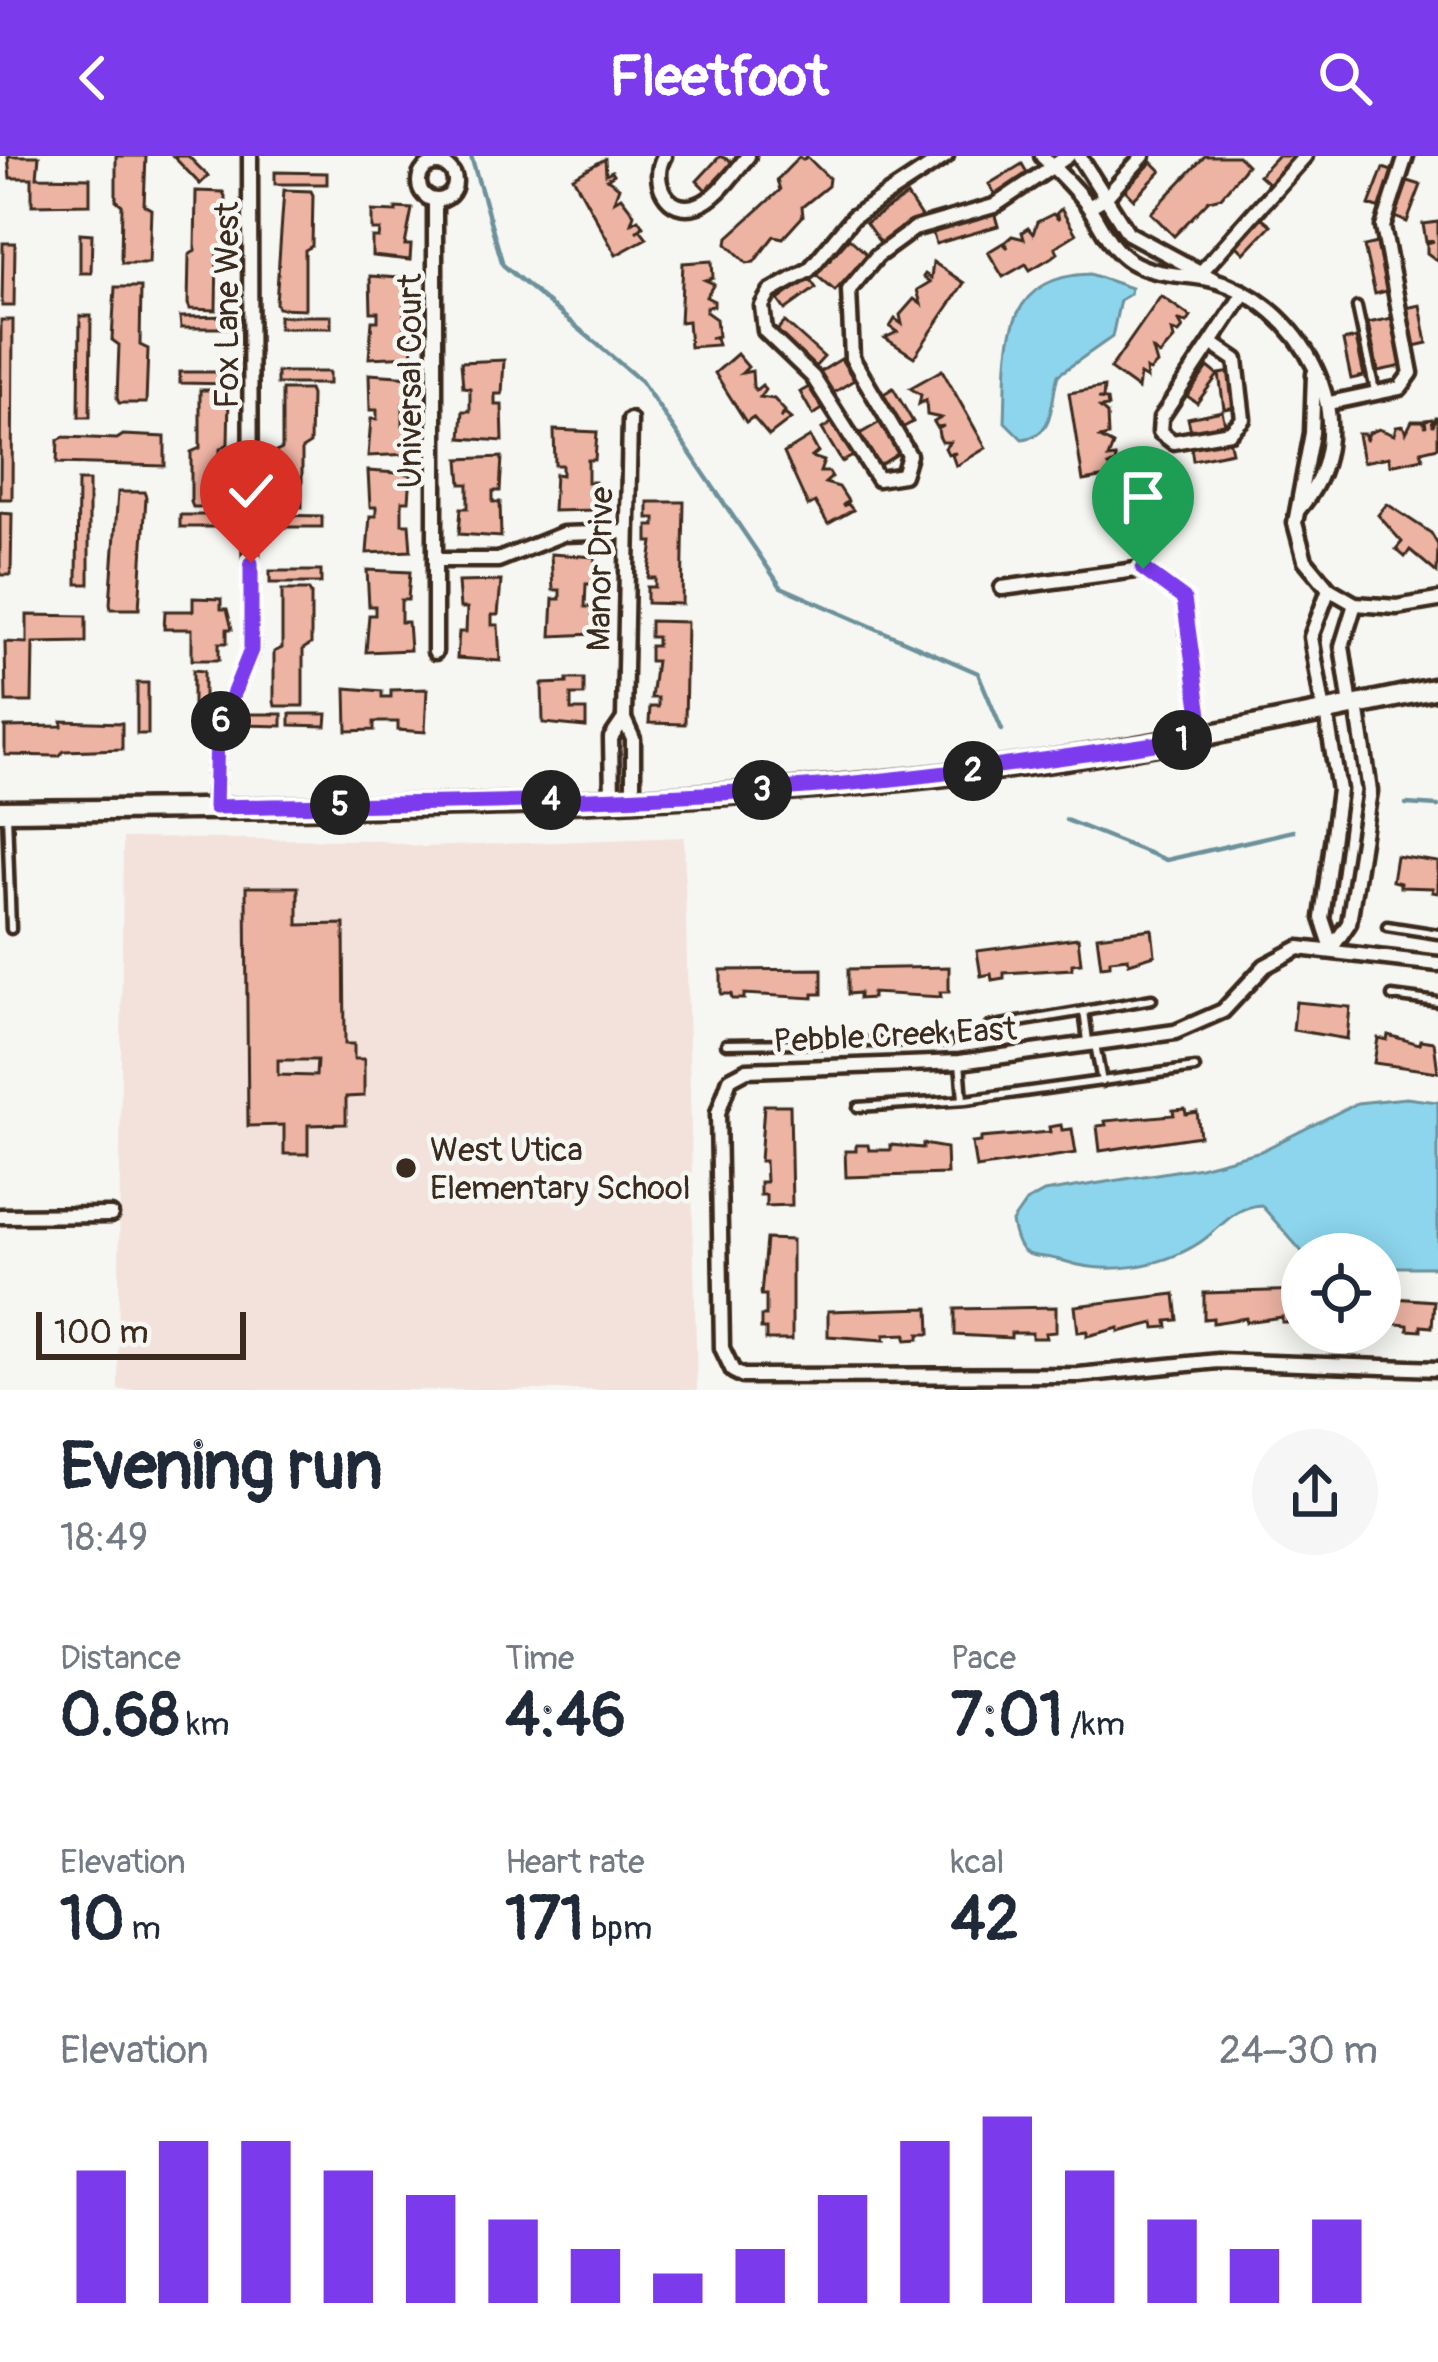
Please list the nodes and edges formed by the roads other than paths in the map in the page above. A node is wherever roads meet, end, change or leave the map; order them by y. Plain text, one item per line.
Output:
1 (250, 156) edge
2 (664, 156) edge
3 (748, 156) edge
4 (946, 156) edge
5 (1042, 156) edge
6 (1068, 156) edge
7 (1079, 156) edge
8 (1144, 156) edge
9 (1305, 156) edge
10 (1406, 156) edge
11 (1054, 167) junction
12 (1106, 196) junction
13 (435, 202) dead end
14 (1089, 208) junction
15 (1208, 275) junction
16 (1244, 293) junction
17 (1357, 307) dead end
18 (1211, 343) junction
19 (1315, 374) junction
20 (1376, 394) junction
21 (1329, 403) junction
22 (629, 420) dead end
23 (1298, 510) junction
24 (626, 532) junction
25 (436, 560) junction
26 (1003, 588) dead end
27 (1329, 589) junction
28 (1438, 600) edge
29 (1355, 604) junction
30 (435, 652) dead end
31 (1438, 688) edge
32 (1354, 706) junction
33 (1325, 712) junction
34 (624, 719) junction
35 (1203, 737) junction
36 (612, 798) junction
37 (633, 798) junction
38 (215, 807) junction
39 (4, 811) edge
40 (1387, 926) dead end
41 (11, 929) dead end
42 (1438, 934) edge
43 (1332, 948) junction
44 (1438, 964) edge
45 (1392, 996) dead end
46 (1152, 999) dead end
47 (1438, 1002) edge
48 (1084, 1011) junction
49 (989, 1028) dead end
50 (948, 1042) dead end
51 (835, 1043) junction
52 (726, 1044) dead end
53 (1092, 1044) junction
54 (960, 1062) junction
55 (835, 1067) junction
56 (1195, 1068) dead end
57 (1102, 1082) junction
58 (963, 1100) junction
59 (857, 1107) dead end
60 (111, 1215) dead end
61 (0, 1216) edge
62 (1438, 1369) edge

1 - 38 street, Fox Lane West
2 - 3 street
4 - 11 street
5 - 11 street
6 - 11 street
7 - 12 street
8 - 12 street
9 - 15 street
10 - 20 street
11 - 14 street
12 - 14 street
12 - 15 street
13 - 25 street, Universal Court
14 - 15 street
15 - 16 street
16 - 18 street
16 - 19 street
17 - 20 lane
18 - 18 street
19 - 21 street
19 - 23 street
20 - 21 street
21 - 23 street
22 - 24 street, Manor Drive
23 - 27 street
24 - 25 street
24 - 34 street, Manor Drive
25 - 30 street, Universal Court
26 - 35 street
27 - 29 street
27 - 33 street
28 - 29 street
29 - 32 street
31 - 32 street
32 - 33 street
32 - 43 street
33 - 35 street
33 - 43 street
34 - 36 street, Manor Drive
34 - 37 street, Manor Drive
35 - 37 street
36 - 37 street
36 - 38 street
38 - 39 street
39 - 41 lane
40 - 42 lane
43 - 44 street
43 - 53 street, Pebble Creek East
45 - 47 lane
46 - 48 lane
48 - 49 lane
48 - 53 lane
50 - 51 lane
51 - 52 lane
51 - 55 lane
53 - 54 street, Pebble Creek East
53 - 57 lane
54 - 55 street, Pebble Creek East
54 - 58 lane
55 - 62 street, Pebble Creek East
56 - 57 lane
57 - 58 lane
58 - 59 lane
60 - 61 street

